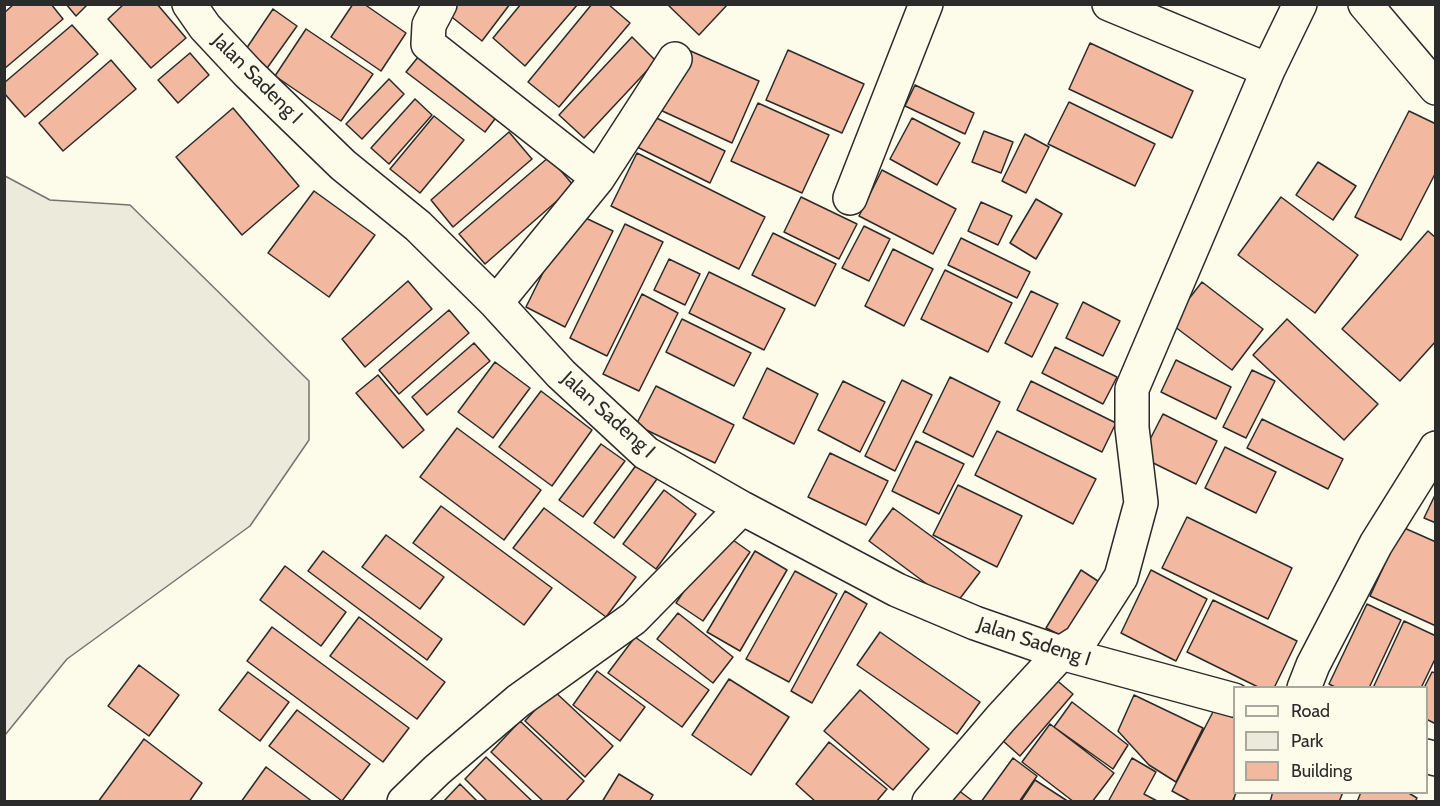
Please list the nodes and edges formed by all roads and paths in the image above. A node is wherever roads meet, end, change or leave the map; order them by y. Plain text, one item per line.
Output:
1 (440, 4) edge
2 (926, 4) edge
3 (1109, 4) edge
4 (1300, 4) edge
5 (1365, 4) edge
6 (202, 11) edge
7 (675, 59) dead end
8 (1268, 70) junction
9 (1436, 88) edge
10 (598, 178) junction
11 (850, 198) dead end
12 (496, 303) junction
13 (1436, 448) edge
14 (742, 508) junction
15 (1061, 653) junction
16 (1304, 686) edge
17 (1233, 700) edge
18 (404, 801) edge
19 (930, 801) edge

1 - 10 street
2 - 11 street
3 - 8 street
4 - 8 street
5 - 9 street
6 - 12 street, Jalan Sadeng I
7 - 10 street
8 - 15 street
10 - 12 street
12 - 14 street, Jalan Sadeng I
13 - 16 street
14 - 15 street, Jalan Sadeng I
14 - 18 street
15 - 17 street, Jalan Sadeng I
15 - 19 street

